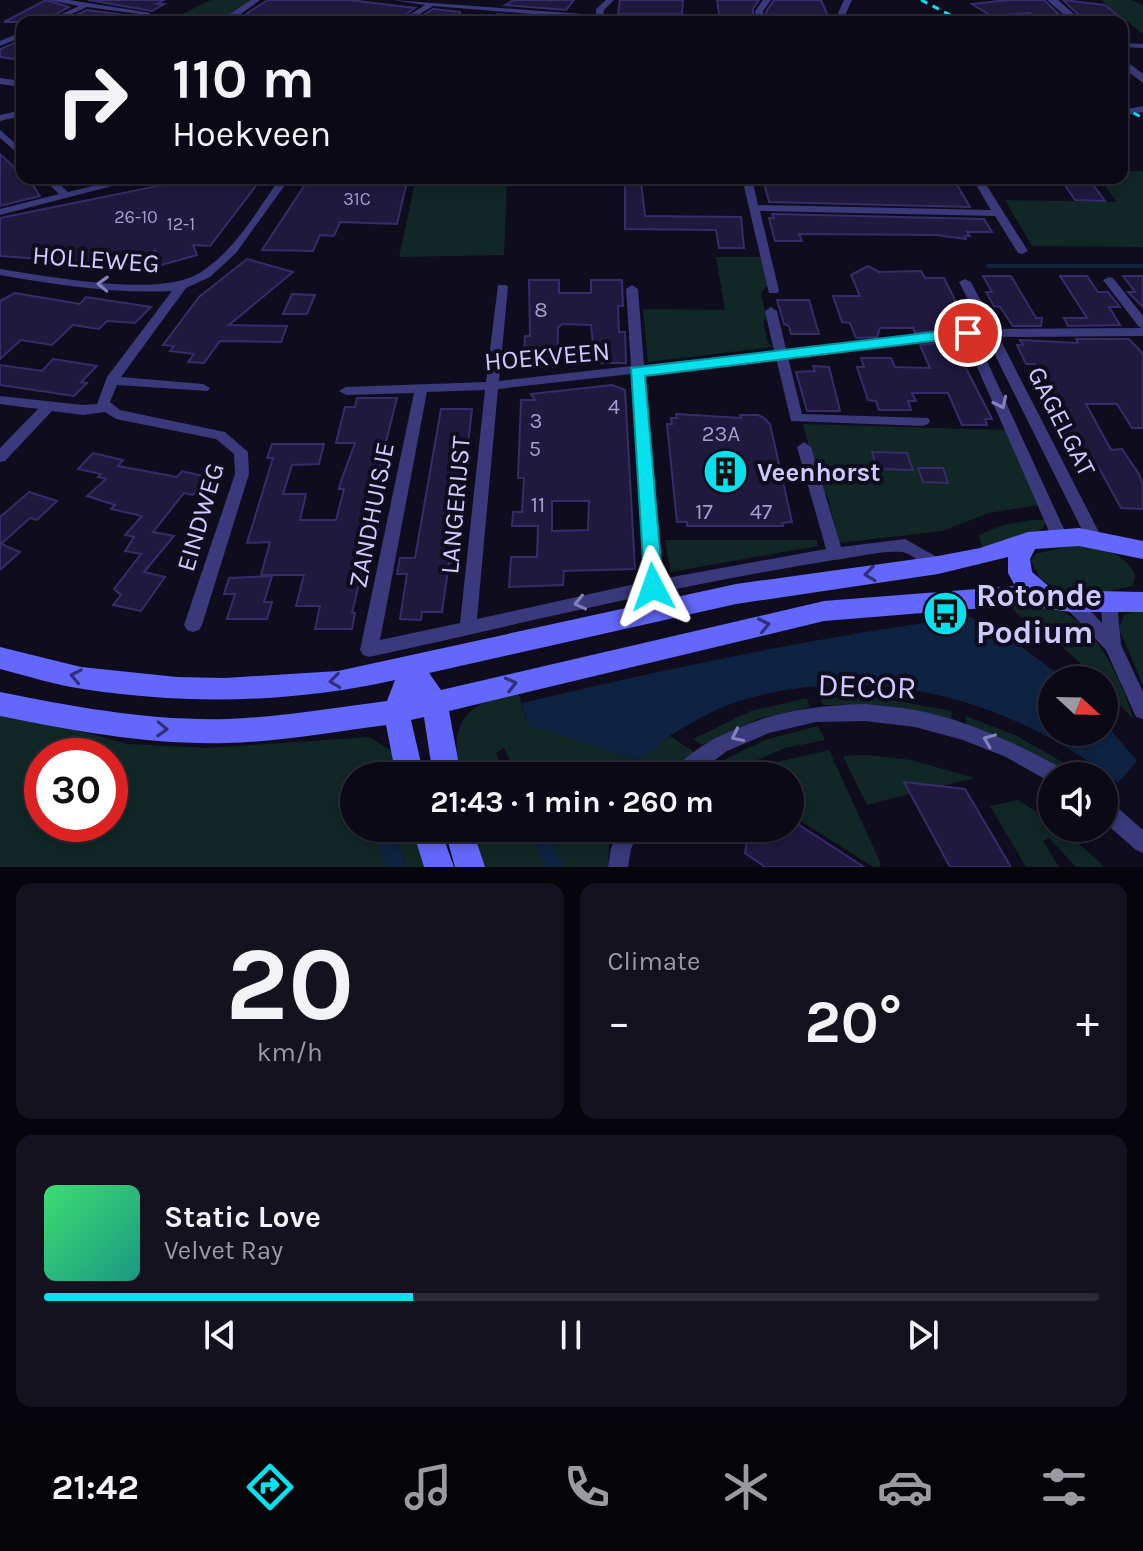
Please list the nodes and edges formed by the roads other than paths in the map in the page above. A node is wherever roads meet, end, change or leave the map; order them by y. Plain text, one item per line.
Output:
1 (53, 0) edge
2 (256, 0) edge
3 (396, 0) edge
4 (407, 0) edge
5 (492, 0) edge
6 (610, 0) edge
7 (1052, 0) edge
8 (89, 2) edge
9 (432, 4) junction
10 (483, 9) junction
11 (147, 13) dead end
12 (515, 13) junction
13 (60, 16) edge
14 (232, 16) edge
15 (412, 16) edge
16 (512, 16) edge
17 (551, 16) edge
18 (599, 16) edge
19 (1071, 16) edge
20 (1128, 66) edge
21 (1143, 80) edge
22 (0, 133) edge
23 (16, 148) edge
24 (53, 184) edge
25 (112, 184) edge
26 (281, 184) edge
27 (748, 184) edge
28 (981, 184) edge
29 (65, 195) junction
30 (753, 208) junction
31 (0, 212) edge
32 (998, 213) junction
33 (1022, 251) dead end
34 (0, 272) edge
35 (1109, 280) dead end
36 (965, 282) dead end
37 (181, 287) junction
38 (502, 287) dead end
39 (632, 289) dead end
40 (773, 291) dead end
41 (771, 311) dead end
42 (1143, 324) edge
43 (1143, 332) edge
44 (968, 333) junction
45 (991, 333) junction
46 (780, 355) junction
47 (637, 371) junction
48 (112, 380) junction
49 (490, 386) junction
50 (203, 388) dead end
51 (421, 390) junction
52 (346, 391) dead end
53 (0, 400) edge
54 (48, 407) junction
55 (106, 407) junction
56 (923, 421) dead end
57 (804, 447) dead end
58 (0, 457) edge
59 (1060, 538) junction
60 (1094, 538) junction
61 (1028, 541) junction
62 (1139, 552) edge
63 (835, 554) junction
64 (938, 565) junction
65 (653, 587) junction
66 (1059, 600) junction
67 (1130, 600) edge
68 (193, 625) dead end
69 (468, 628) junction
70 (1112, 645) junction
71 (0, 658) edge
72 (412, 668) junction
73 (435, 703) junction
74 (0, 704) edge
75 (1143, 711) edge
76 (396, 712) junction
77 (407, 762) edge
78 (445, 762) edge
79 (694, 762) edge
80 (1038, 765) edge
81 (1118, 821) edge
82 (431, 842) edge
83 (462, 842) edge
84 (624, 842) edge
85 (1143, 843) edge
86 (439, 867) edge
87 (470, 867) edge
88 (618, 867) edge

1 - 8 street
2 - 14 street
3 - 4 street
4 - 9 street
5 - 10 street
6 - 18 street
7 - 19 street
8 - 11 street
8 - 13 street
9 - 10 street
9 - 15 street
10 - 12 street
12 - 16 street
12 - 17 street
20 - 21 street
22 - 23 street
24 - 29 street
25 - 29 street
26 - 37 street, HOLLEWEG
27 - 30 street
28 - 32 street
29 - 31 street
30 - 32 street
30 - 40 street
32 - 33 street
37 -> 34 street, HOLLEWEG
35 - 42 street
36 - 45 street, GAGELGAT
37 - 48 street
38 - 49 street, LANGERIJST
39 - 47 street
41 - 46 street
43 - 45 street, HOEKVEEN
44 - 45 street, HOEKVEEN
44 - 46 street, HOEKVEEN
44 -> 59 street, GAGELGAT
45 - 60 street, GAGELGAT
46 - 47 street, HOEKVEEN
46 - 56 street
47 - 49 street, HOEKVEEN
47 - 65 street
48 - 50 street
48 - 55 street
49 - 51 street, HOEKVEEN
49 - 69 street, LANGERIJST
51 - 52 street, HOEKVEEN
51 - 69 street, ZANDHUISJE
53 - 54 street, EINDWEG
54 - 55 street, EINDWEG
54 - 58 street
55 - 68 street, EINDWEG
57 - 63 street
59 - 60 main road
59 - 61 main road
60 - 62 main road
61 - 64 main road
61 - 66 main road
63 - 64 street
63 - 65 street
64 -> 72 main road
65 -> 69 street
66 - 67 main road
66 - 70 street
73 -> 66 main road
67 - 70 street
70 - 75 street
72 -> 71 main road
72 - 73 main road
72 - 76 main road
73 - 76 main road
73 - 78 main road
74 -> 76 main road
76 - 77 main road
80 -> 79 street, DECOR
81 - 85 street
82 - 86 main road
83 - 87 main road
84 - 88 street

